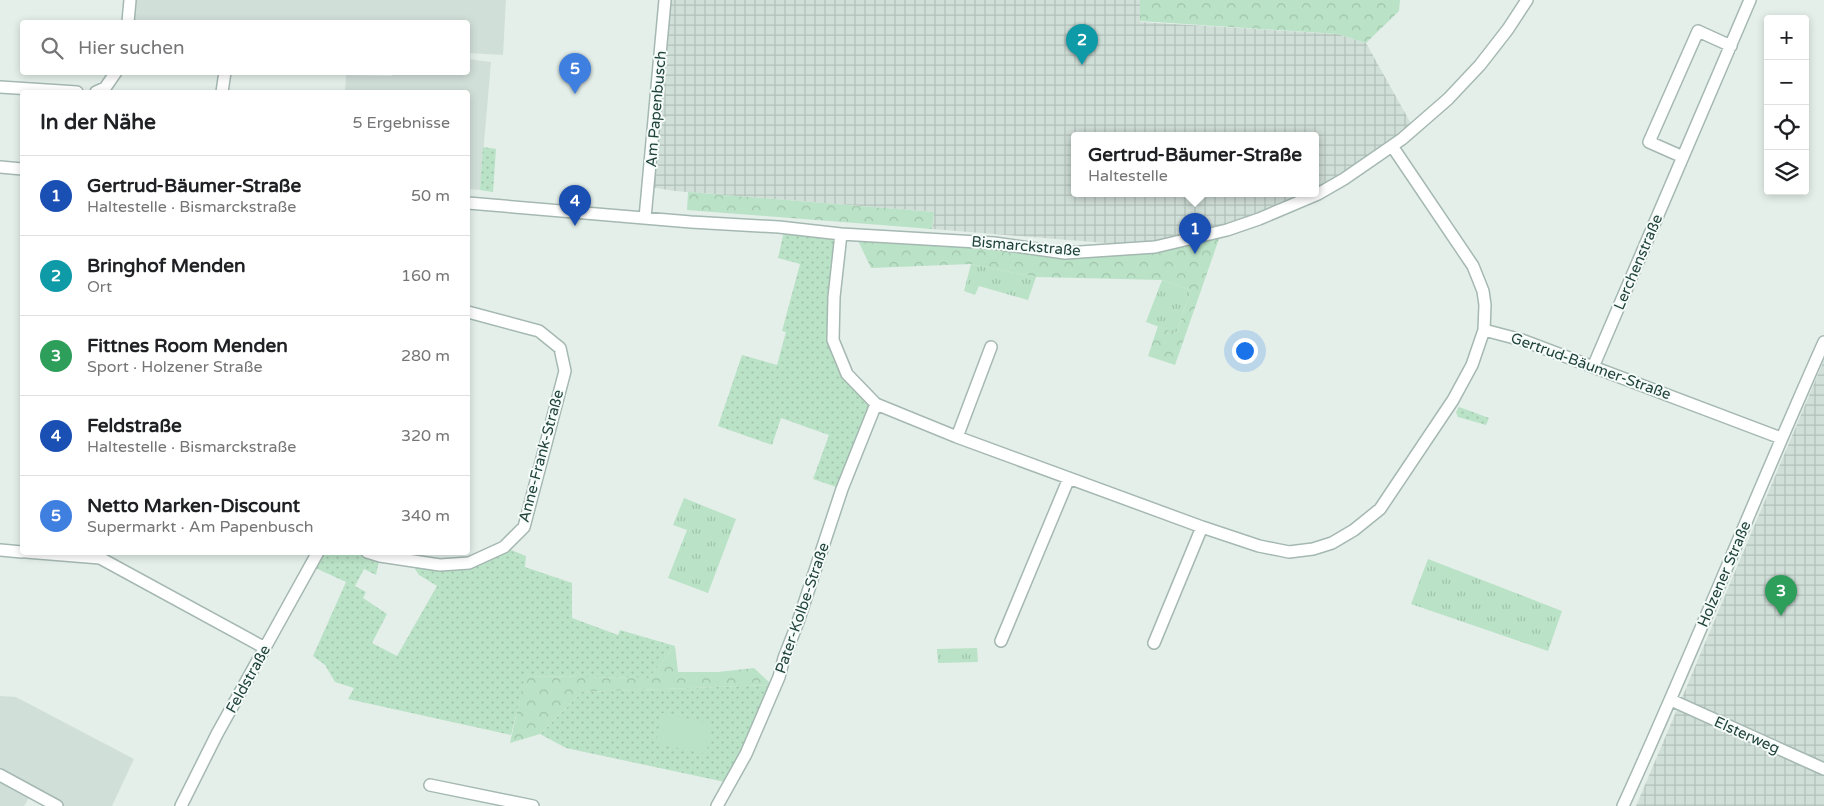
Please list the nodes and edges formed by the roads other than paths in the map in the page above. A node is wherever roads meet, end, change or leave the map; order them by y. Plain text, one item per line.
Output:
1 (130, 0) edge
2 (665, 0) edge
3 (1527, 0) edge
4 (1750, 0) edge
5 (129, 20) edge
6 (1731, 46) junction
7 (114, 75) edge
8 (225, 75) edge
9 (0, 87) edge
10 (46, 90) edge
11 (100, 90) edge
12 (222, 90) edge
13 (1392, 146) junction
14 (1683, 157) junction
15 (0, 167) edge
16 (20, 169) edge
17 (1319, 192) edge
18 (1310, 197) edge
19 (470, 203) edge
20 (645, 218) junction
21 (841, 234) junction
22 (470, 313) edge
23 (1484, 330) junction
24 (1824, 342) edge
25 (991, 347) dead end
26 (1593, 367) junction
27 (876, 404) junction
28 (957, 437) junction
29 (1781, 438) junction
30 (1069, 478) junction
31 (1202, 527) junction
32 (0, 550) edge
33 (20, 552) edge
34 (68, 555) edge
35 (316, 555) edge
36 (377, 555) edge
37 (1001, 641) dead end
38 (1154, 643) dead end
39 (265, 648) junction
40 (1671, 700) junction
41 (1824, 769) edge
42 (0, 775) edge
43 (430, 784) dead end
44 (57, 806) edge
45 (181, 806) edge
46 (533, 806) edge
47 (717, 806) edge
48 (1623, 806) edge

1 - 5 street
2 - 20 street, Am Papenbusch
3 - 13 street, Bismarckstraße
4 - 6 street, Lerchenstraße
6 - 14 street, Lerchenstraße
6 - 14 street
7 - 11 street
8 - 12 street
9 - 10 street
13 - 17 street, Bismarckstraße
13 - 23 street
14 - 26 street, Lerchenstraße
15 - 16 street
18 - 21 street, Bismarckstraße
19 - 20 street, Bismarckstraße
20 - 21 street, Bismarckstraße
21 - 27 street
22 - 36 street, Anne-Frank-Straße
23 - 26 street, Gertrud-Bäumer-Straße
23 - 31 street
24 - 29 street, Holzener Straße
25 - 28 street
26 - 29 street, Gertrud-Bäumer-Straße
27 - 28 street
27 - 47 street, Pater-Kolbe-Straße
28 - 30 street
29 - 40 street, Holzener Straße
30 - 31 street
30 - 37 street
31 - 38 street
32 - 33 street
34 - 39 street
35 - 39 street, Feldstraße
39 - 45 street, Feldstraße
40 - 41 street, Elsterweg
40 - 48 street, Holzener Straße
42 - 44 street
43 - 46 street

